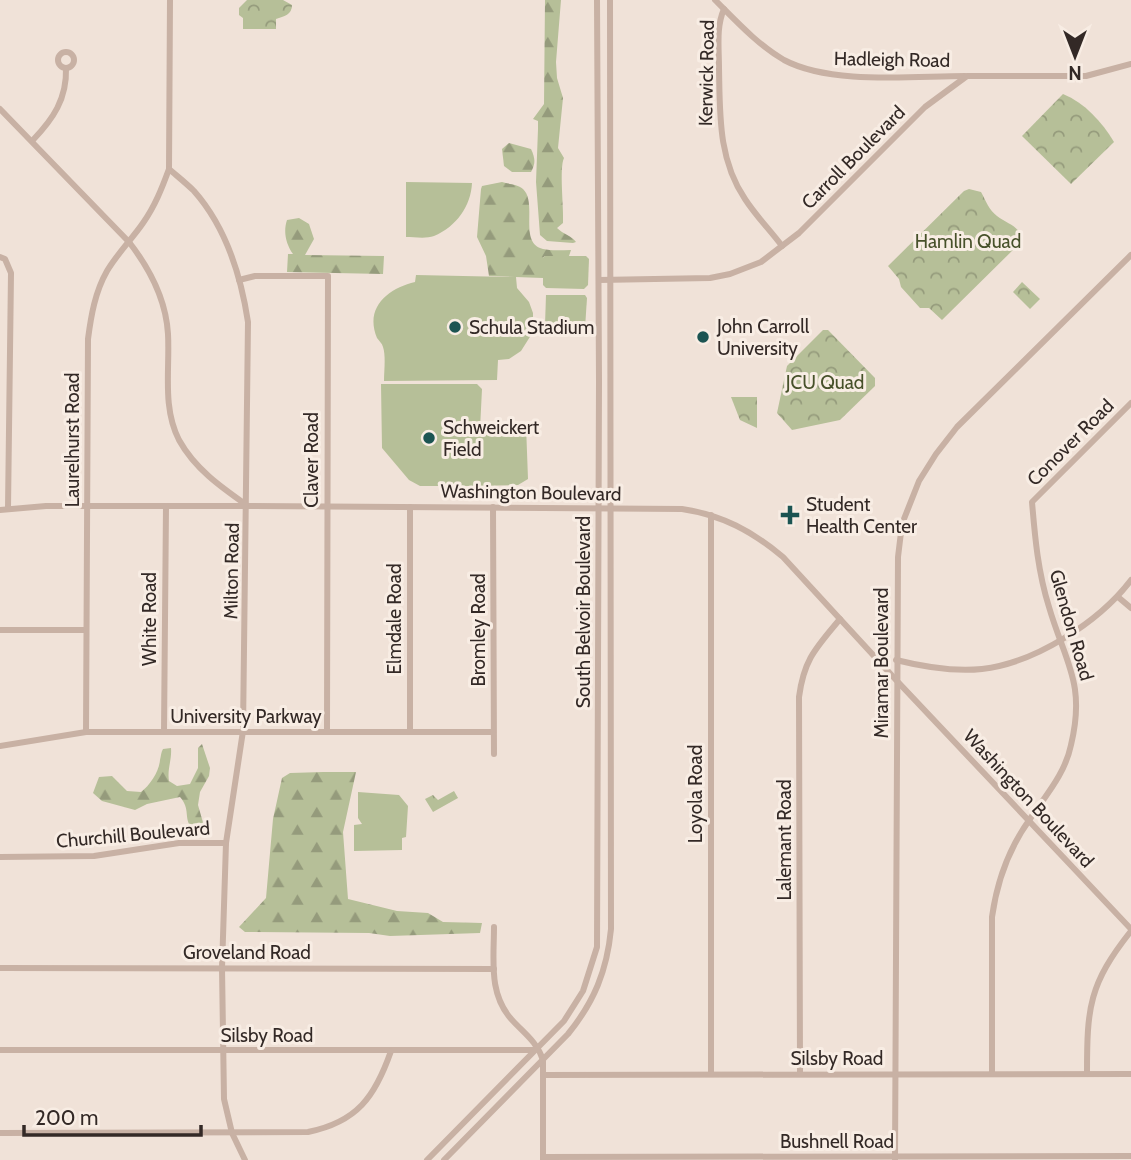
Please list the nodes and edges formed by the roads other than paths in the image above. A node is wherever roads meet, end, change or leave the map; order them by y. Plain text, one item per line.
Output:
1 (170, 0) edge
2 (597, 0) edge
3 (610, 0) edge
4 (715, 0) edge
5 (724, 9) junction
6 (1131, 64) edge
7 (66, 68) dead end
8 (967, 76) junction
9 (0, 108) edge
10 (33, 141) junction
11 (169, 169) junction
12 (129, 242) junction
13 (782, 246) junction
14 (1131, 256) edge
15 (0, 257) edge
16 (599, 280) junction
17 (610, 280) junction
18 (239, 281) junction
19 (1131, 403) edge
20 (1032, 502) joint
21 (87, 506) junction
22 (166, 506) junction
23 (248, 506) junction
24 (327, 506) junction
25 (410, 507) junction
26 (494, 507) junction
27 (8, 508) junction
28 (598, 509) junction
29 (610, 509) junction
30 (0, 510) edge
31 (711, 515) junction
32 (1131, 580) edge
33 (1118, 597) junction
34 (1131, 608) edge
35 (840, 619) junction
36 (0, 630) edge
37 (86, 630) junction
38 (1062, 639) junction
39 (896, 660) junction
40 (897, 681) junction
41 (243, 731) junction
42 (86, 732) junction
43 (164, 732) junction
44 (327, 732) junction
45 (410, 732) junction
46 (494, 732) junction
47 (0, 746) edge
48 (494, 754) dead end
49 (599, 789) junction
50 (610, 789) junction
51 (1029, 820) junction
52 (226, 843) junction
53 (0, 857) edge
54 (494, 927) dead end
55 (1131, 930) edge
56 (0, 968) edge
57 (222, 968) junction
58 (494, 969) junction
59 (536, 1048) junction
60 (0, 1050) edge
61 (222, 1051) junction
62 (391, 1051) junction
63 (543, 1060) junction
64 (895, 1073) junction
65 (992, 1073) junction
66 (1087, 1073) junction
67 (711, 1074) junction
68 (800, 1074) junction
69 (1131, 1074) edge
70 (543, 1075) junction
71 (0, 1133) edge
72 (232, 1133) junction
73 (1131, 1156) edge
74 (895, 1158) edge
75 (543, 1159) edge
76 (245, 1160) edge
77 (427, 1160) edge
78 (444, 1160) edge

1 - 11 street
2 - 16 street, South Belvoir Boulevard
3 - 17 street, South Belvoir Boulevard
4 - 5 street, Hadleigh Road
5 - 8 street, Hadleigh Road
5 - 13 street, Kerwick Road
6 - 8 street
7 - 10 street
8 - 13 street, Carroll Boulevard
9 - 10 street
10 - 12 street
11 - 12 street, Laurelhurst Road
11 - 18 street, Milton Road
12 - 21 street, Laurelhurst Road
12 - 23 street
13 - 17 street, Carroll Boulevard
14 - 39 street, Miramar Boulevard
15 - 27 street
16 - 17 street, Carroll Boulevard
16 - 28 street, South Belvoir Boulevard
17 - 29 street, South Belvoir Boulevard
18 - 23 street, Milton Road
18 - 24 street, Claver Road
19 - 20 street, Conover Road
20 - 38 street, Glendon Road
21 - 22 street, Washington Boulevard
21 - 27 street, Washington Boulevard
21 - 37 street, Laurelhurst Road
22 - 23 street, Washington Boulevard
22 - 43 street, White Road
23 - 24 street, Washington Boulevard
23 - 41 street, Milton Road
24 - 25 street, Washington Boulevard
24 - 44 street, Claver Road
25 - 26 street, Washington Boulevard
25 - 45 street, Elmdale Road
26 - 28 street, Washington Boulevard
26 - 46 street, Bromley Road
27 - 30 street, Washington Boulevard
28 - 29 street, Washington Boulevard
28 - 49 street, South Belvoir Boulevard
29 - 31 street, Washington Boulevard
29 - 50 street, South Belvoir Boulevard
31 - 35 street, Washington Boulevard
31 - 67 street, Loyola Road
32 - 33 street
33 - 34 street
33 - 38 street
35 - 40 street, Washington Boulevard
35 - 68 street, Lalemant Road
36 - 37 street
37 - 42 street, Laurelhurst Road
38 - 39 street
38 - 51 street, Glendon Road
39 - 40 street, Miramar Boulevard
40 - 51 street, Washington Boulevard
40 - 64 street, Miramar Boulevard
41 - 43 street, University Parkway
41 - 44 street, University Parkway
41 - 52 street, Milton Road
42 - 43 street, University Parkway
42 - 47 street, University Parkway
44 - 45 street, University Parkway
45 - 46 street, University Parkway
46 - 48 street, Bromley Road
49 - 50 street
49 - 59 street, South Belvoir Boulevard
50 - 63 street, South Belvoir Boulevard
51 - 55 street, Washington Boulevard
51 - 65 street, Glendon Road
52 - 53 street, Churchill Boulevard
52 - 57 street, Milton Road
54 - 58 street
55 - 66 street
56 - 57 street, Groveland Road
57 - 58 street, Groveland Road
57 - 61 street, Milton Road
58 - 59 street
59 - 62 street, Silsby Road
59 - 63 street
59 - 77 street, South Belvoir Boulevard
60 - 61 street, Silsby Road
61 - 62 street, Silsby Road
61 - 72 street, Milton Road
62 - 72 street
63 - 70 street
63 - 78 street, South Belvoir Boulevard
64 - 65 street, Silsby Road
64 - 68 street, Silsby Road
64 - 74 street, Miramar Boulevard
65 - 66 street, Silsby Road
66 - 69 street, Silsby Road
67 - 68 street, Silsby Road
67 - 70 street, Silsby Road
70 - 75 street
71 - 72 street
72 - 76 street, Milton Road
73 - 74 street, Bushnell Road
74 - 75 street, Bushnell Road

